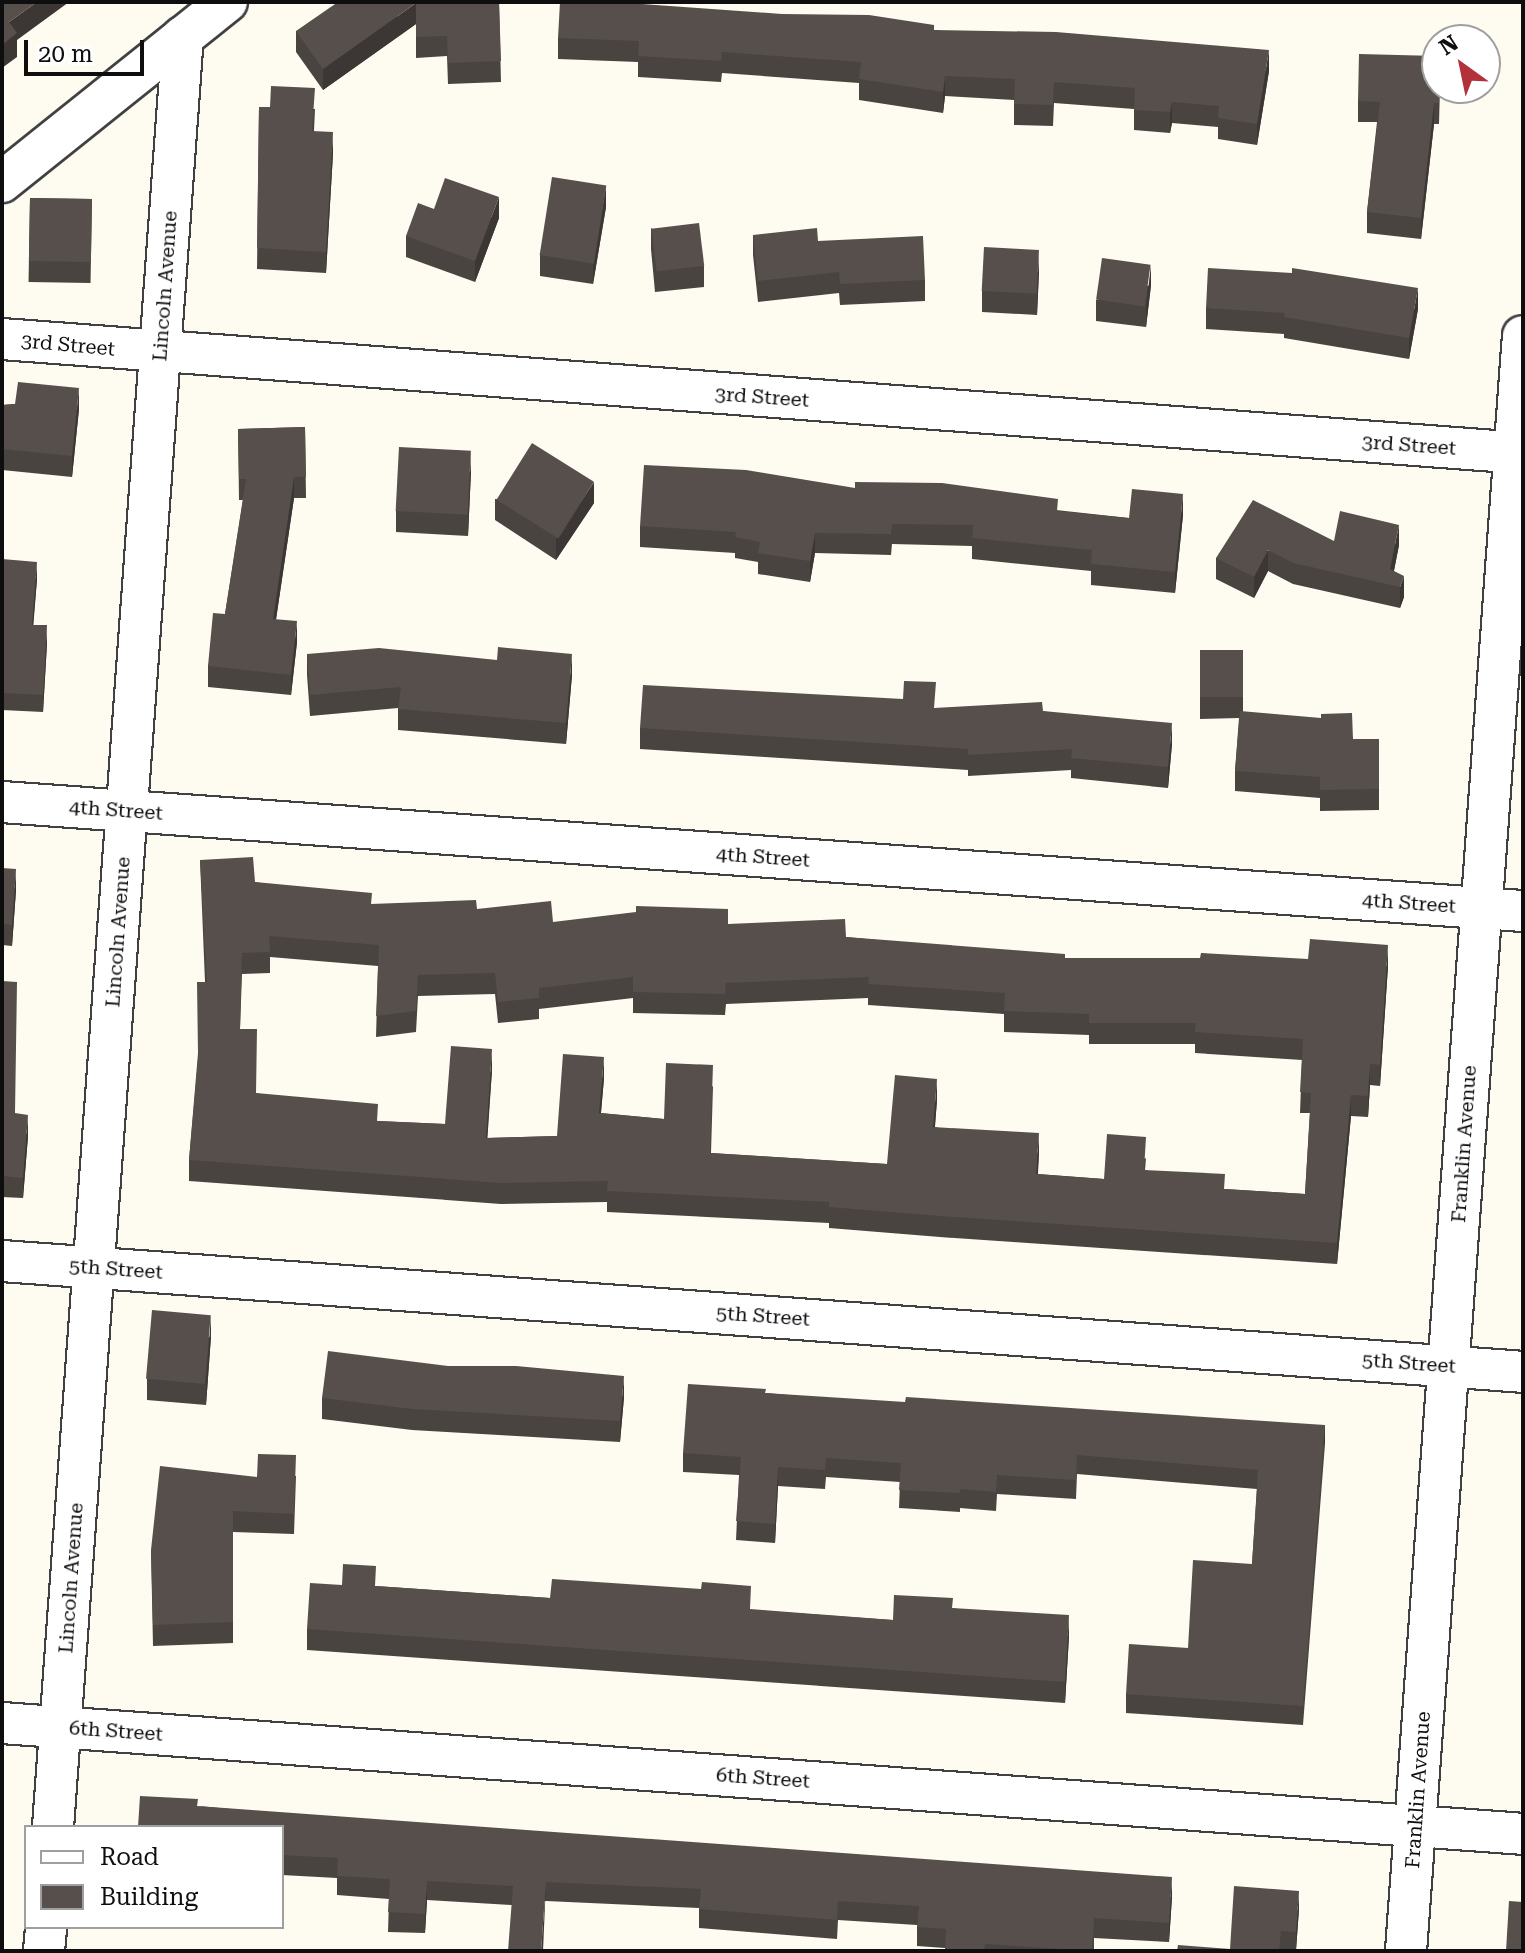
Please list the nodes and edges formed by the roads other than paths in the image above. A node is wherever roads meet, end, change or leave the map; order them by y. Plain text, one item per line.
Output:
1 (227, 2) edge
2 (183, 37) junction
3 (2, 182) edge
4 (1523, 336) edge
5 (2, 339) edge
6 (160, 352) junction
7 (1518, 453) edge
8 (2, 802) edge
9 (127, 811) junction
10 (1481, 908) junction
11 (1523, 911) edge
12 (2, 1261) edge
13 (93, 1268) junction
14 (1448, 1366) junction
15 (1523, 1372) edge
16 (2, 1723) edge
17 (60, 1727) junction
18 (53, 1825) edge
19 (1415, 1826) junction
20 (1523, 1834) edge
21 (46, 1929) edge
22 (44, 1951) edge
23 (1406, 1951) edge

1 - 2 street
2 - 3 street
2 - 6 street, Lincoln Avenue
4 - 7 street, Franklin Avenue
5 - 6 street, 3rd Street
6 - 7 street, 3rd Street
6 - 9 street, Lincoln Avenue
7 - 10 street, Franklin Avenue
8 - 9 street, 4th Street
9 - 10 street, 4th Street
9 - 13 street, Lincoln Avenue
10 - 11 street, 4th Street
10 - 14 street, Franklin Avenue
12 - 13 street, 5th Street
13 - 14 street, 5th Street
13 - 17 street, Lincoln Avenue
14 - 15 street, 5th Street
14 - 19 street, Franklin Avenue
16 - 17 street, 6th Street
17 - 18 street, Lincoln Avenue
17 - 19 street, 6th Street
19 - 20 street, 6th Street
19 - 23 street, Franklin Avenue
21 - 22 street

